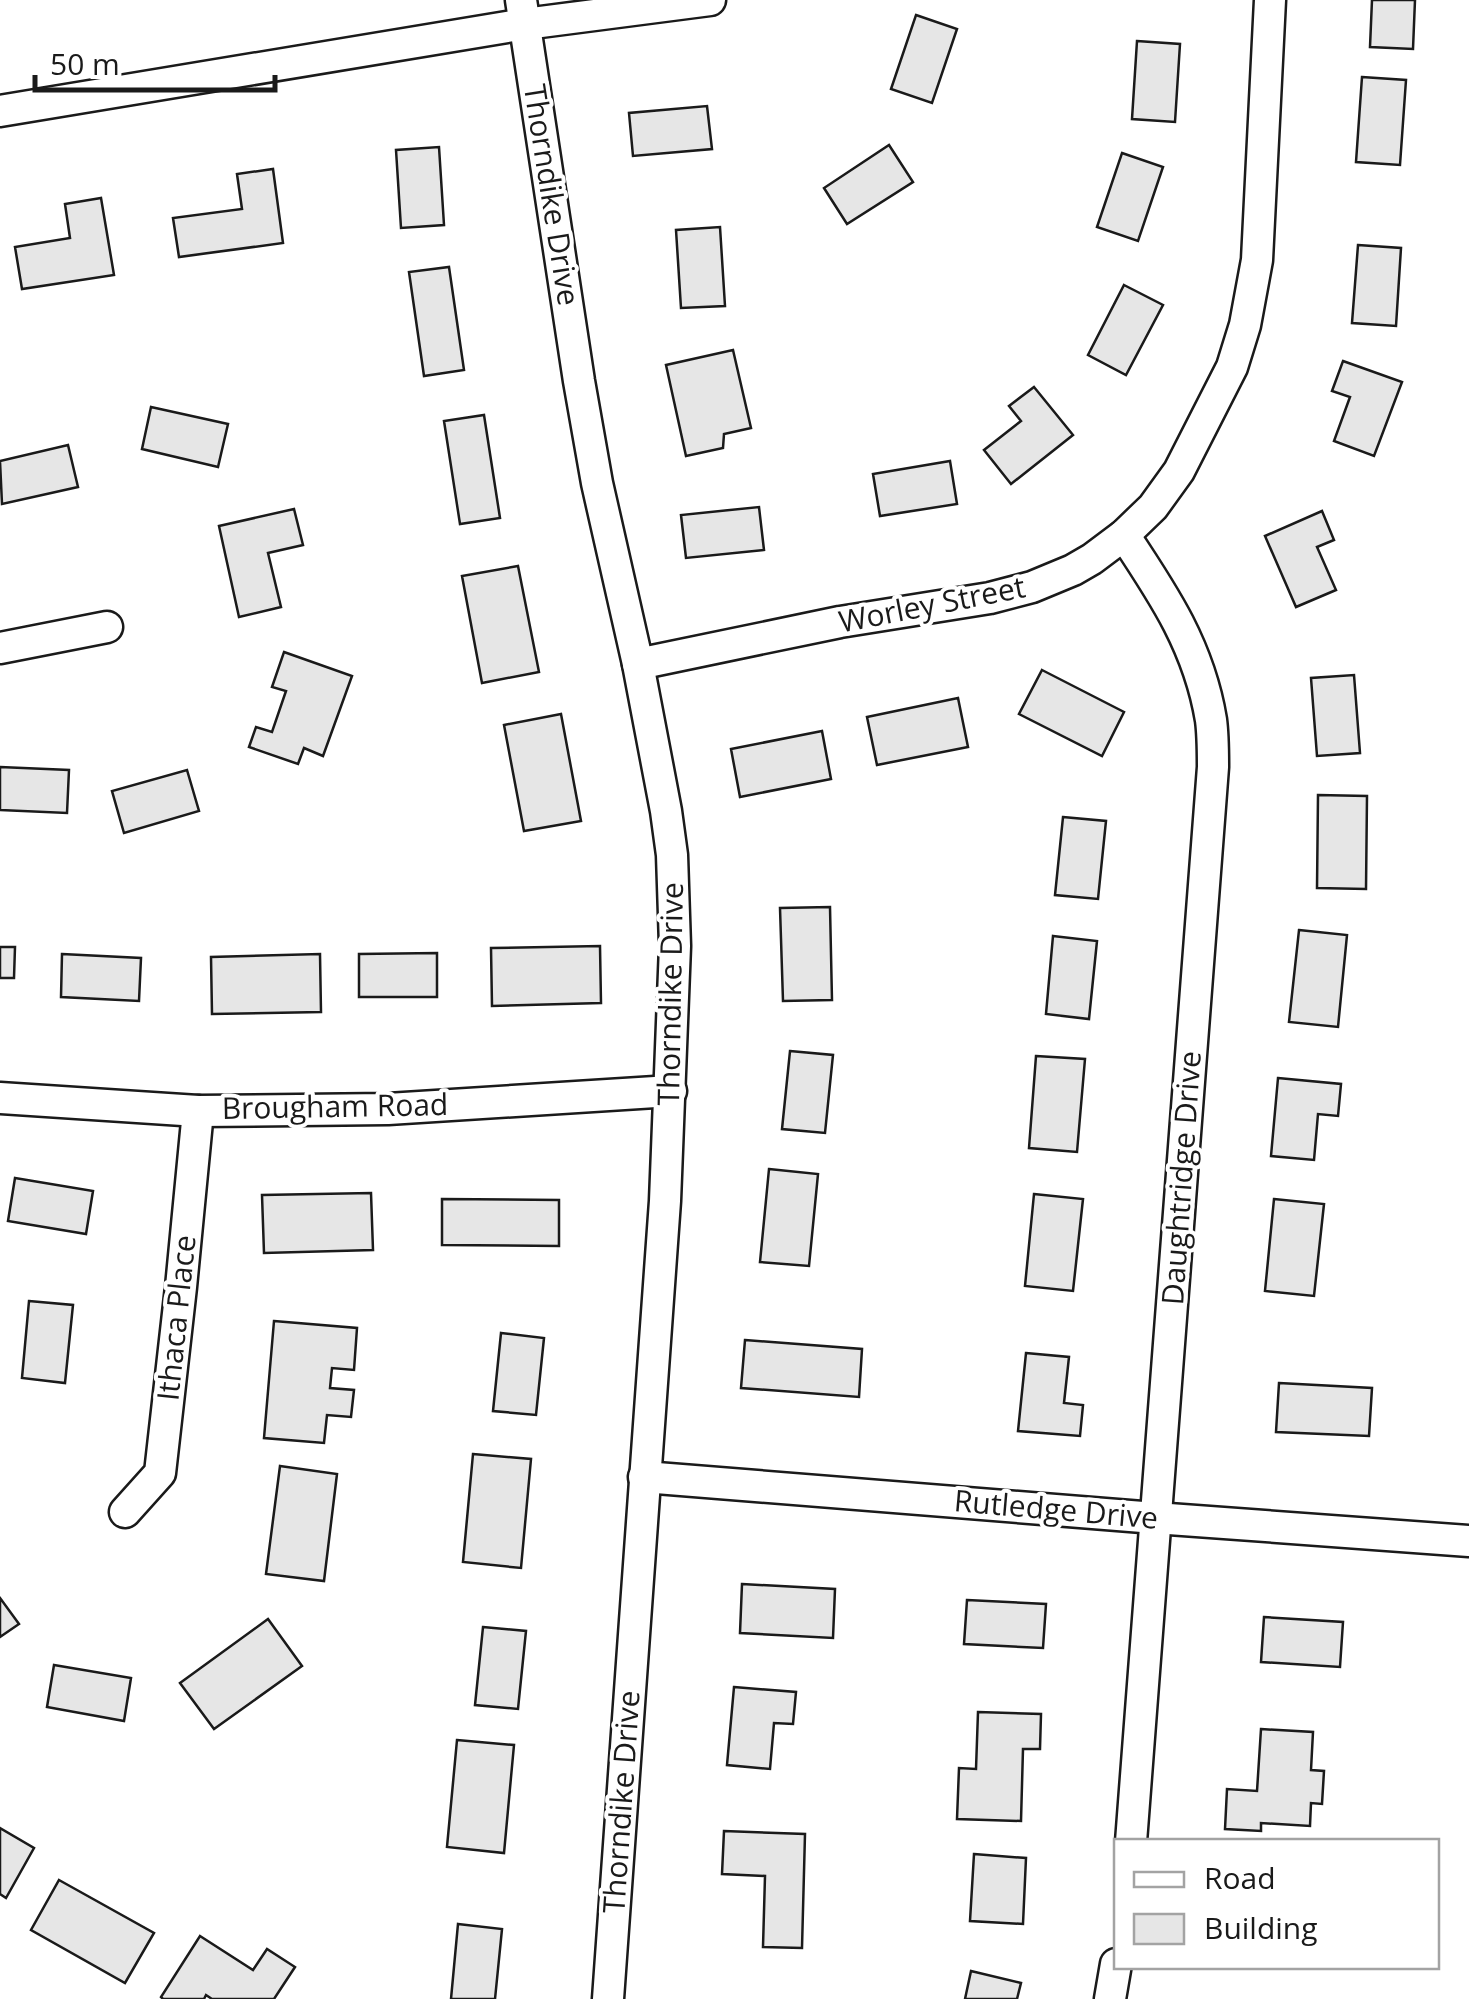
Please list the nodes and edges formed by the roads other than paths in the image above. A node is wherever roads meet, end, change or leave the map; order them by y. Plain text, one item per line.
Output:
1 (710, 0) edge
2 (1270, 0) edge
3 (523, 12) edge
4 (0, 112) edge
5 (1124, 535) junction
6 (107, 627) dead end
7 (0, 648) edge
8 (638, 664) junction
9 (671, 1091) junction
10 (0, 1098) edge
11 (198, 1111) junction
12 (644, 1477) junction
13 (124, 1512) dead end
14 (1156, 1518) junction
15 (1469, 1541) edge
16 (1130, 1839) edge
17 (1115, 1969) edge
18 (608, 1999) edge
19 (1110, 1999) edge

1 - 3 street
2 - 5 street, Worley Street
3 - 4 street
3 - 8 street, Thorndike Drive
5 - 8 street, Worley Street
5 - 14 street, Daughtridge Drive
6 - 7 street
8 - 9 street, Thorndike Drive
9 - 11 street, Brougham Road
9 - 12 street, Thorndike Drive
10 - 11 street, Brougham Road
11 - 13 street, Ithaca Place
12 - 14 street, Rutledge Drive
12 - 18 street, Thorndike Drive
14 - 15 street, Rutledge Drive
14 - 16 street, Daughtridge Drive
17 - 19 street

